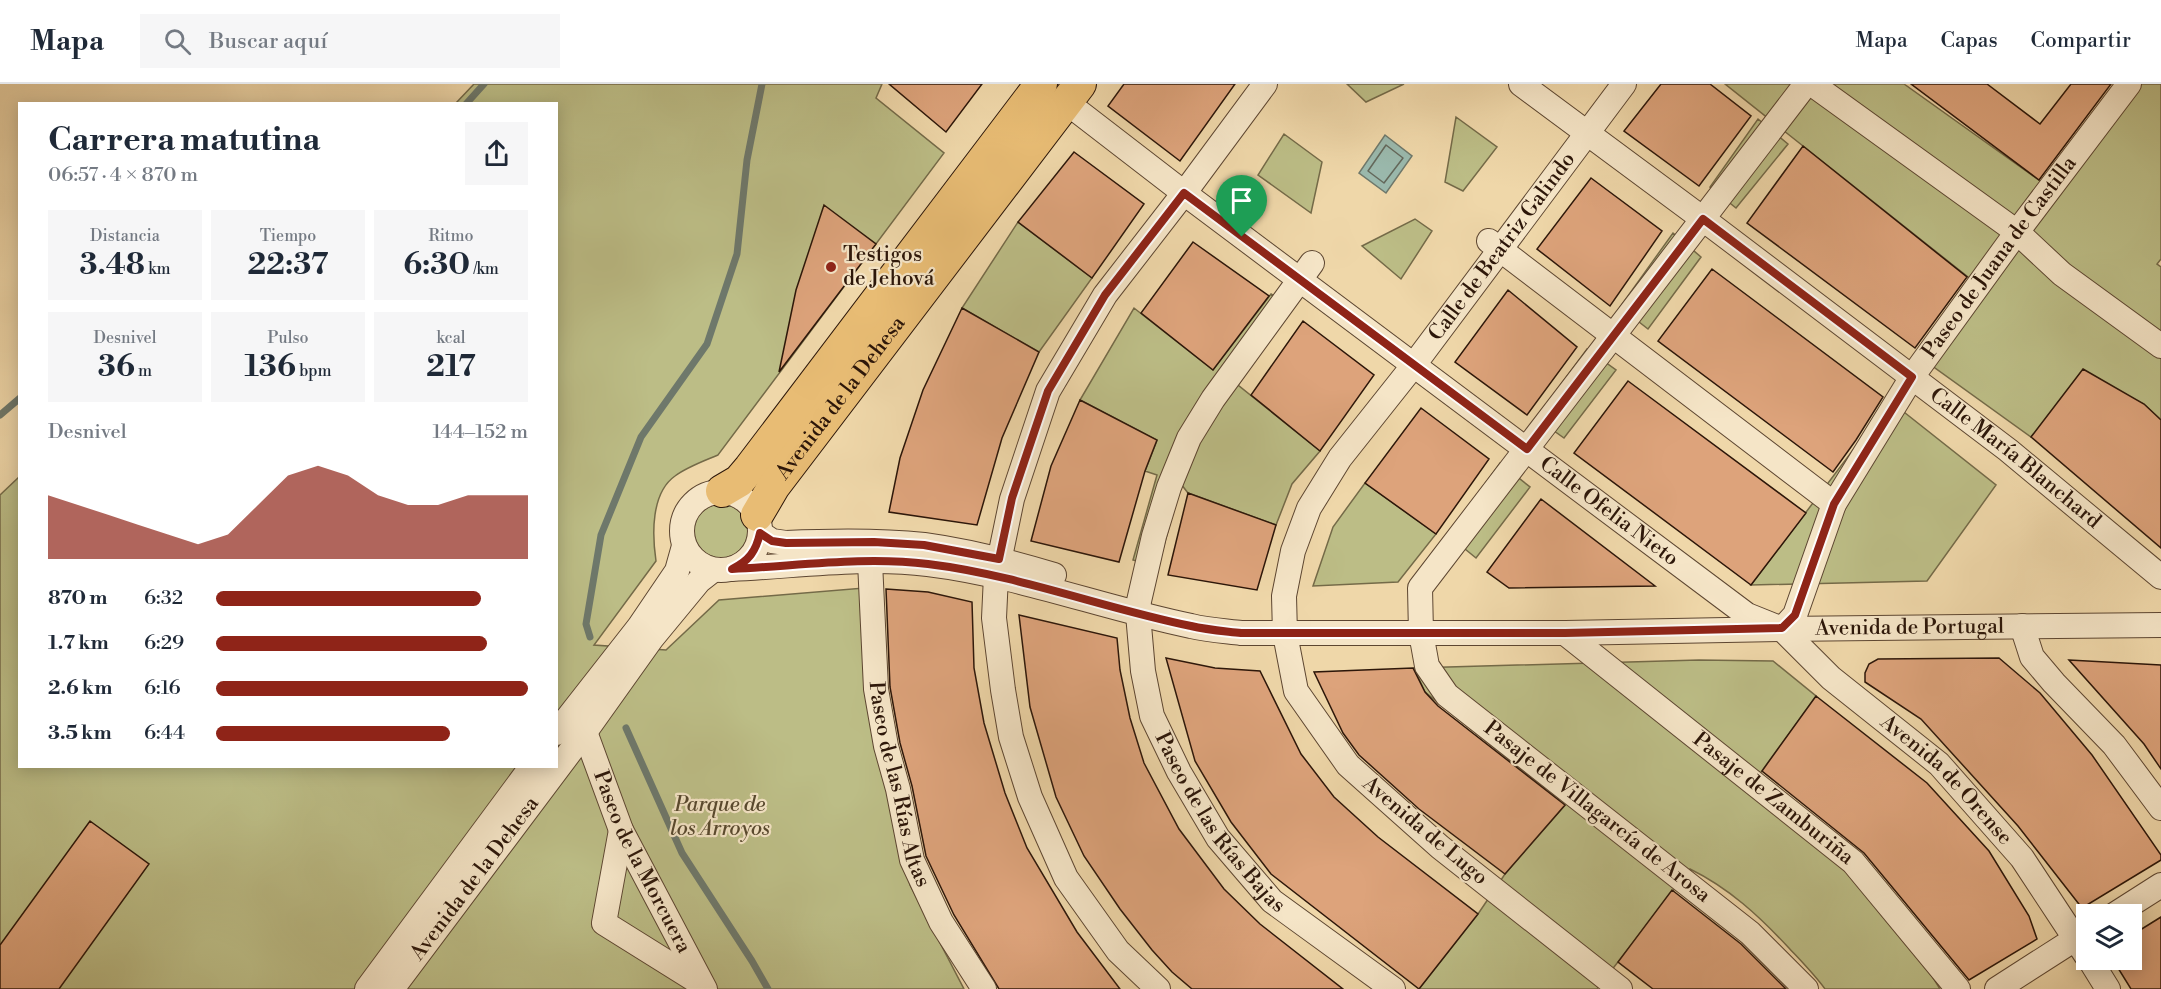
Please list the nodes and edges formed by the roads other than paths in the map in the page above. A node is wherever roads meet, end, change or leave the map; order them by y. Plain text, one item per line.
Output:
1 (1041, 84) edge
2 (1265, 84) edge
3 (1521, 84) edge
4 (1624, 84) edge
5 (1806, 84) edge
6 (1812, 84) edge
7 (2129, 84) edge
8 (1073, 93) edge
9 (1588, 133) junction
10 (1184, 193) junction
11 (1703, 219) junction
12 (2017, 232) junction
13 (1495, 245) junction
14 (1306, 272) junction
15 (1614, 334) junction
16 (2161, 346) edge
17 (1413, 366) junction
18 (1912, 377) junction
19 (1527, 449) junction
20 (723, 492) junction
21 (1834, 504) junction
22 (759, 524) junction
23 (684, 546) junction
24 (870, 561) junction
25 (998, 567) junction
26 (722, 570) junction
27 (2161, 577) edge
28 (1139, 607) junction
29 (2161, 611) edge
30 (1747, 615) junction
31 (1789, 622) junction
32 (1421, 625) junction
33 (2161, 625) edge
34 (1285, 626) junction
35 (2022, 626) junction
36 (1565, 633) junction
37 (558, 730) edge
38 (585, 732) junction
39 (531, 768) edge
40 (558, 768) edge
41 (558, 768) edge
42 (2161, 808) edge
43 (621, 830) junction
44 (2161, 885) edge
45 (2131, 904) edge
46 (2076, 932) edge
47 (2076, 946) edge
48 (2096, 970) edge
49 (703, 986) edge
50 (367, 989) edge
51 (392, 989) edge
52 (984, 989) edge
53 (1158, 989) edge
54 (1393, 989) edge
55 (1620, 989) edge
56 (1806, 989) edge
57 (1958, 989) edge
58 (1997, 989) edge
59 (2108, 989) edge

1 - 20 main road, Avenida de la Dehesa
2 - 10 street
3 - 9 street, Calle María Blanchard
4 - 9 street, Calle de Beatriz Galindo
5 - 11 street, Pasaje de Villagarcía de Arosa
6 - 12 street
7 - 12 street, Paseo de Juana de Castilla
8 - 10 street, Calle Ofelia Nieto
8 - 22 main road, Avenida de la Dehesa
9 - 11 street, Calle María Blanchard
9 - 13 street, Calle de Beatriz Galindo
10 - 14 street, Calle Ofelia Nieto
10 - 25 street
11 - 15 street, Pasaje de Villagarcía de Arosa
11 - 18 street, Calle María Blanchard
12 - 16 street
12 - 18 street, Paseo de Juana de Castilla
13 - 15 street
13 - 17 street, Calle de Beatriz Galindo
14 - 17 street, Calle Ofelia Nieto
14 - 28 street, Paseo de las Rías Bajas
15 - 19 street, Pasaje de Villagarcía de Arosa
15 - 21 street
17 - 19 street, Calle Ofelia Nieto
17 - 34 street, Calle de Beatriz Galindo
18 - 21 street, Paseo de Juana de Castilla
18 - 27 street, Calle María Blanchard
19 - 30 street, Calle Ofelia Nieto
19 - 32 street, Pasaje de Villagarcía de Arosa
20 - 22 street
20 - 23 street, Avenida de la Dehesa
21 - 31 street, Paseo de Juana de Castilla
22 - 25 street, Avenida de Portugal
22 - 26 street, Avenida de la Dehesa
23 - 26 street
23 - 37 street, Avenida de la Dehesa
24 - 25 street, Avenida de Portugal
24 - 26 street, Avenida de Portugal
24 - 52 street, Paseo de las Rías Altas
25 - 28 street, Avenida de Portugal
25 - 53 street
26 - 38 street, Avenida de la Dehesa
28 - 34 street, Avenida de Portugal
28 - 54 street, Paseo de las Rías Bajas
29 - 31 street, Avenida de Portugal
30 - 31 street, Calle Ofelia Nieto
30 - 32 street, Avenida de Portugal
31 - 35 street, Avenida de Portugal
31 - 36 street, Avenida de Portugal
31 - 46 street, Avenida de Orense
32 - 34 street, Avenida de Portugal
32 - 36 street, Avenida de Portugal
32 - 56 street, Pasaje de Villagarcía de Arosa
33 - 35 street, Avenida de Portugal
34 - 55 street, Avenida de Lugo
35 - 42 street
36 - 57 street, Pasaje de Zamburiña
38 - 41 street, Avenida de la Dehesa
38 - 43 street, Paseo de la Morcuera
39 - 50 street, Avenida de la Dehesa
40 - 51 street, Avenida de la Dehesa
43 - 49 street, Paseo de la Morcuera
43 - 49 street
44 - 45 street
47 - 58 street
48 - 59 street

